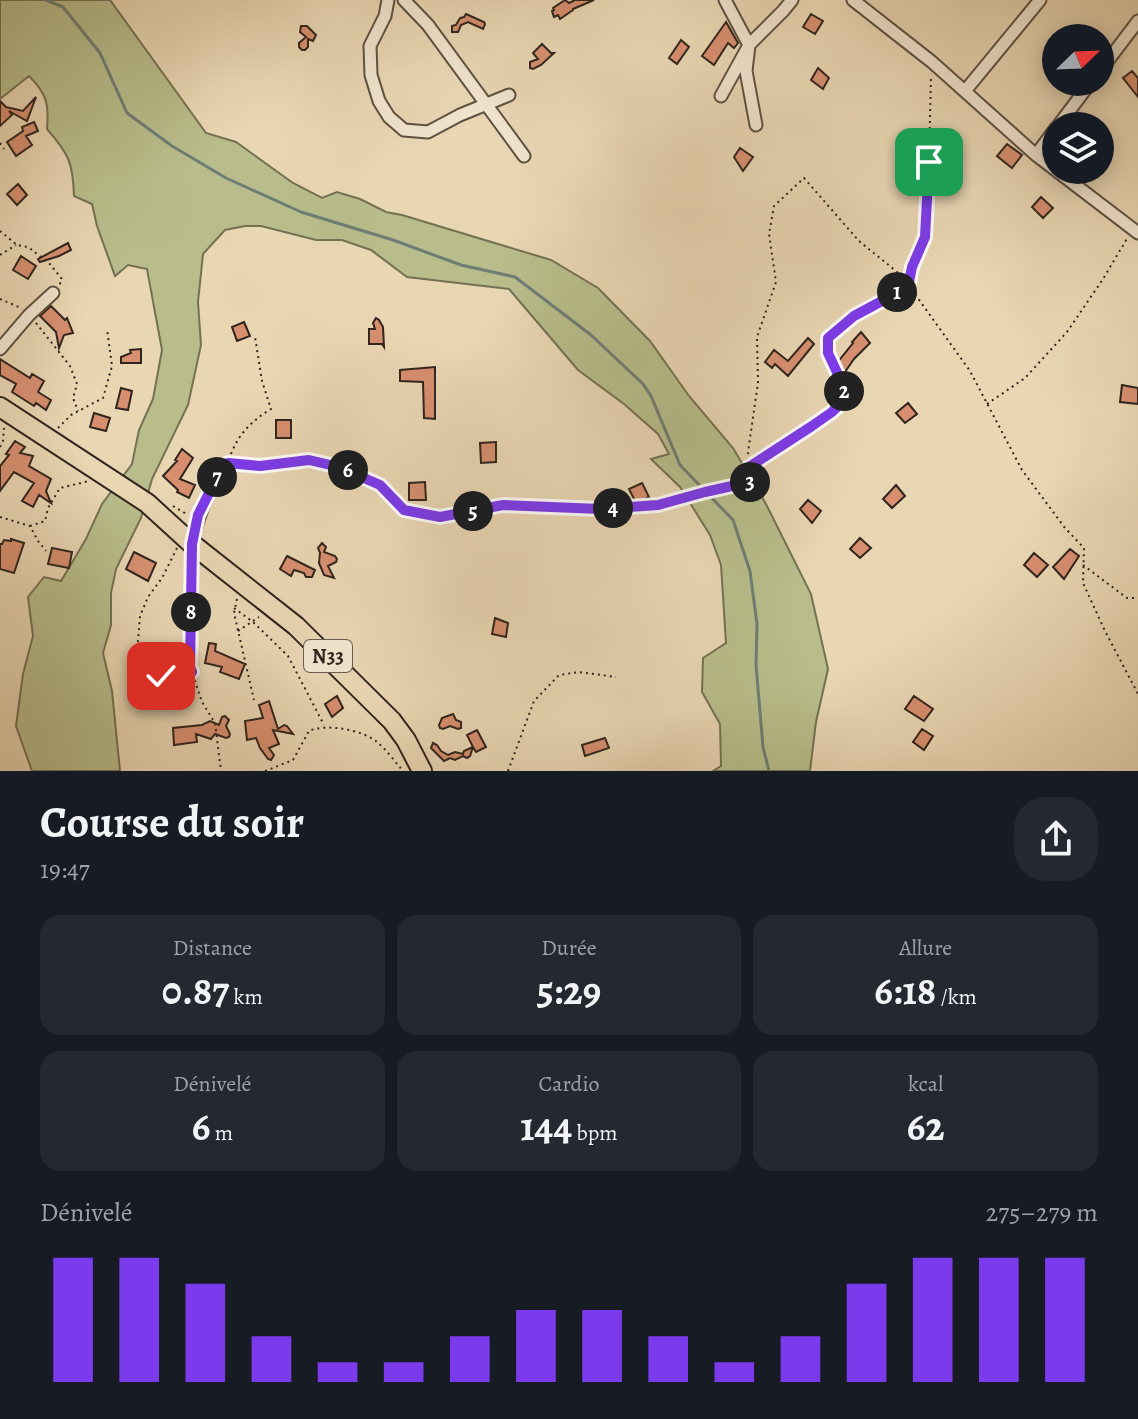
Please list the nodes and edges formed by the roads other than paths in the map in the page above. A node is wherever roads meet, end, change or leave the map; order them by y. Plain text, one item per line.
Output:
1 (388, 0) edge
2 (404, 0) edge
3 (725, 0) edge
4 (792, 0) edge
5 (853, 0) edge
6 (1040, 0) edge
7 (1138, 21) edge
8 (749, 45) junction
9 (1114, 53) edge
10 (965, 91) junction
11 (509, 95) dead end
12 (721, 96) dead end
13 (1080, 96) edge
14 (485, 105) junction
15 (1068, 112) edge
16 (756, 125) dead end
17 (1042, 147) edge
18 (1036, 155) junction
19 (524, 156) dead end
20 (1135, 231) edge
21 (53, 293) road end
22 (0, 349) edge
23 (3, 409) edge
24 (380, 485) road end
25 (187, 539) junction
26 (422, 771) edge

1 - 14 street
2 - 14 street
3 - 8 street
4 - 8 street
5 - 10 street
6 - 10 street
7 - 9 street
8 - 12 street
8 - 16 street
10 - 18 street
11 - 14 street
13 - 15 street
14 - 19 street
17 - 18 street
18 - 20 street
21 - 22 street
23 - 25 main road, N33
24 - 25 street
25 - 26 main road, N33

